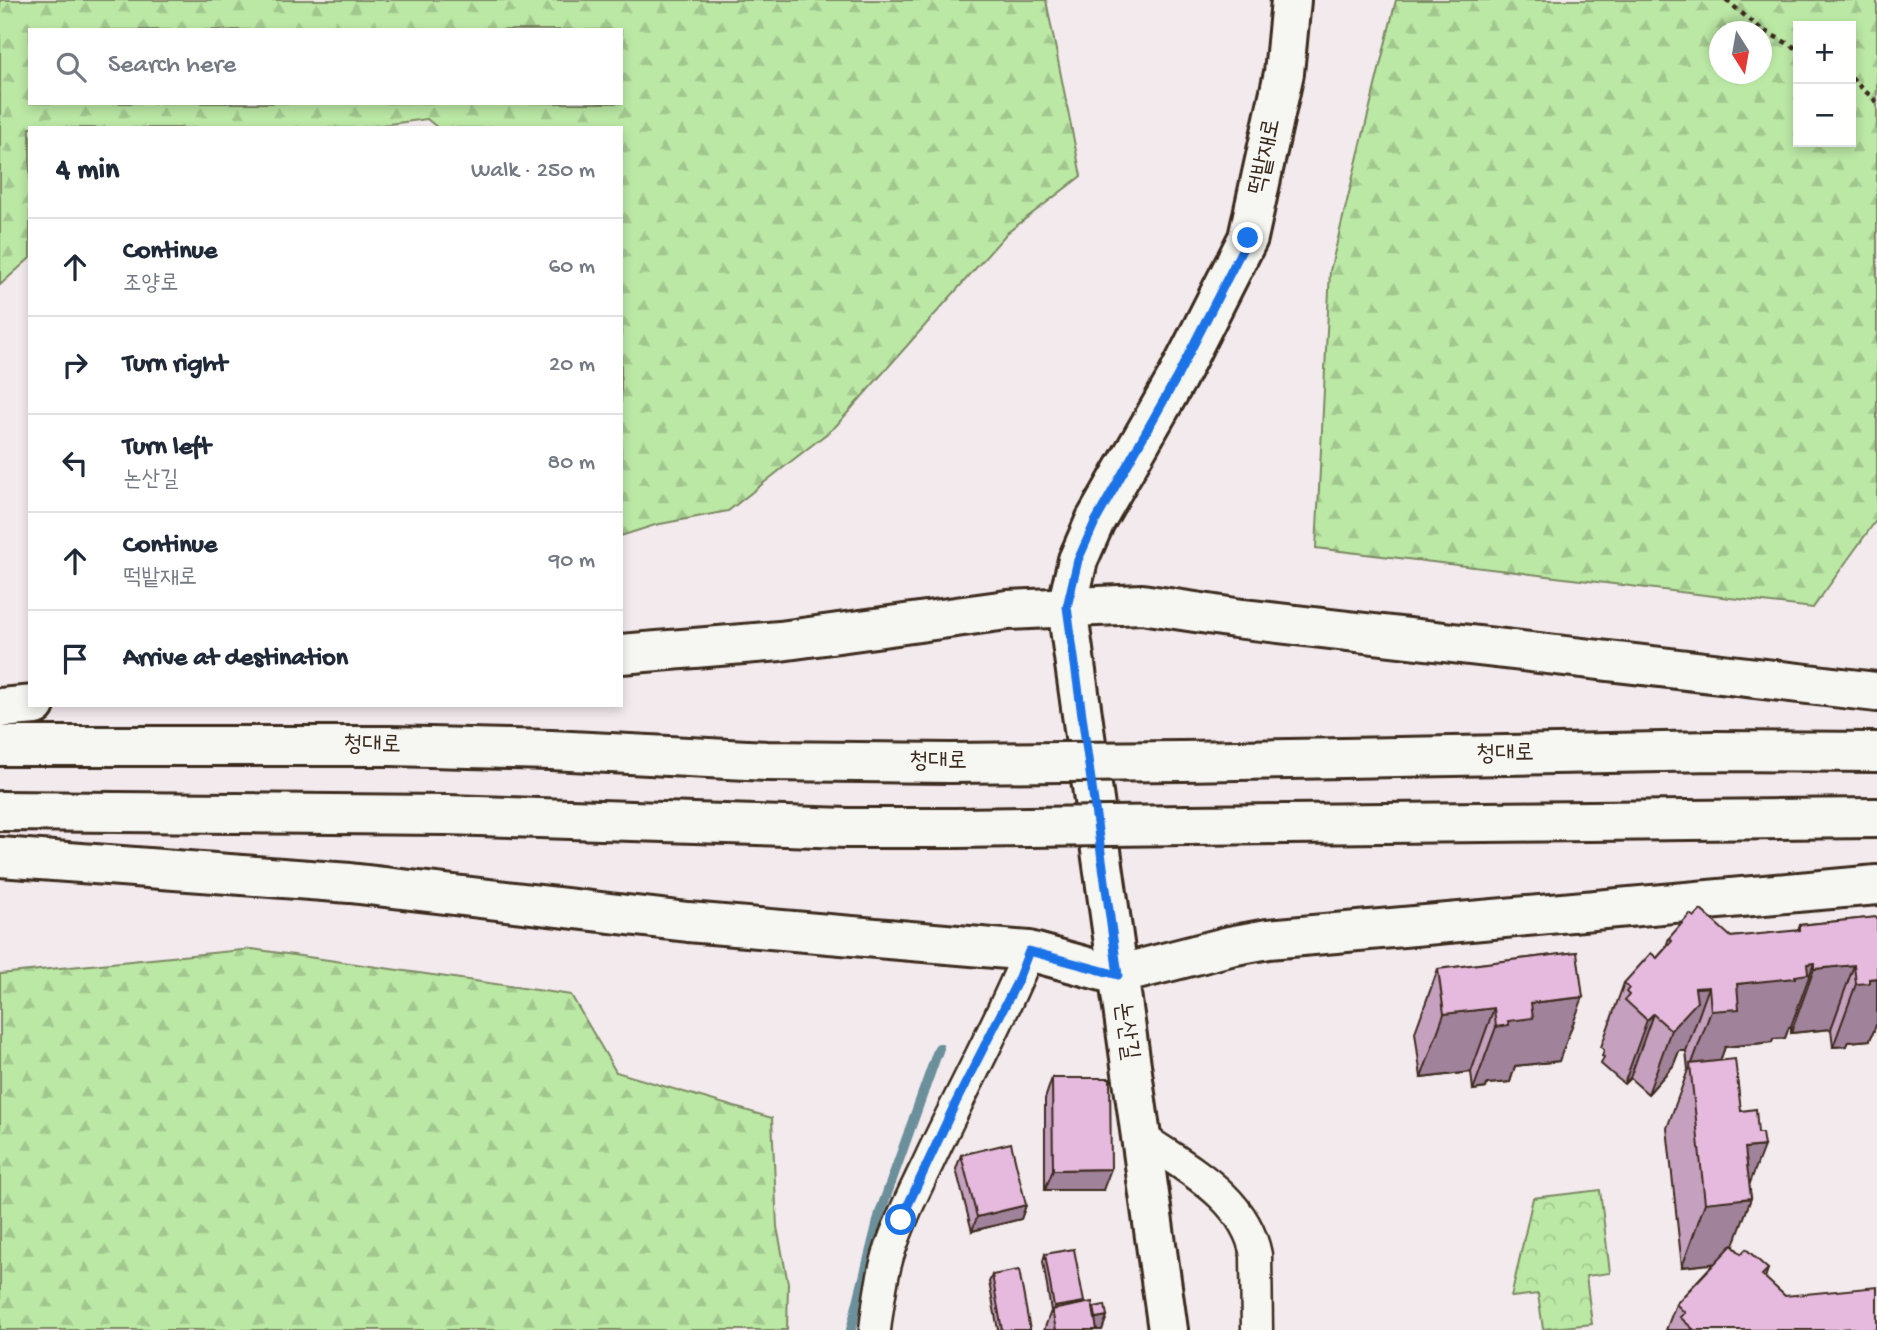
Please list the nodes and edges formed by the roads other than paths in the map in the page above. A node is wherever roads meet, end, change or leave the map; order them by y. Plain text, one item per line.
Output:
1 (1291, 0) edge
2 (1067, 607) junction
3 (623, 654) edge
4 (1877, 692) edge
5 (28, 706) edge
6 (0, 708) edge
7 (0, 746) edge
8 (1877, 752) edge
9 (0, 811) edge
10 (1877, 818) edge
11 (0, 857) edge
12 (1877, 886) edge
13 (1029, 951) junction
14 (1118, 975) junction
15 (1140, 1137) junction
16 (875, 1330) edge
17 (1168, 1330) edge
18 (1257, 1330) edge

1 - 2 street, 떡밭재로
2 - 3 street
2 - 4 street
2 - 14 street, 논산길
5 - 6 street
7 - 8 street, 청대로, bridge
9 - 10 street, bridge
11 - 13 street
12 - 14 street
13 - 14 street
13 - 16 street
14 - 15 street, 논산길
15 - 17 street, 논산길
15 - 18 street

